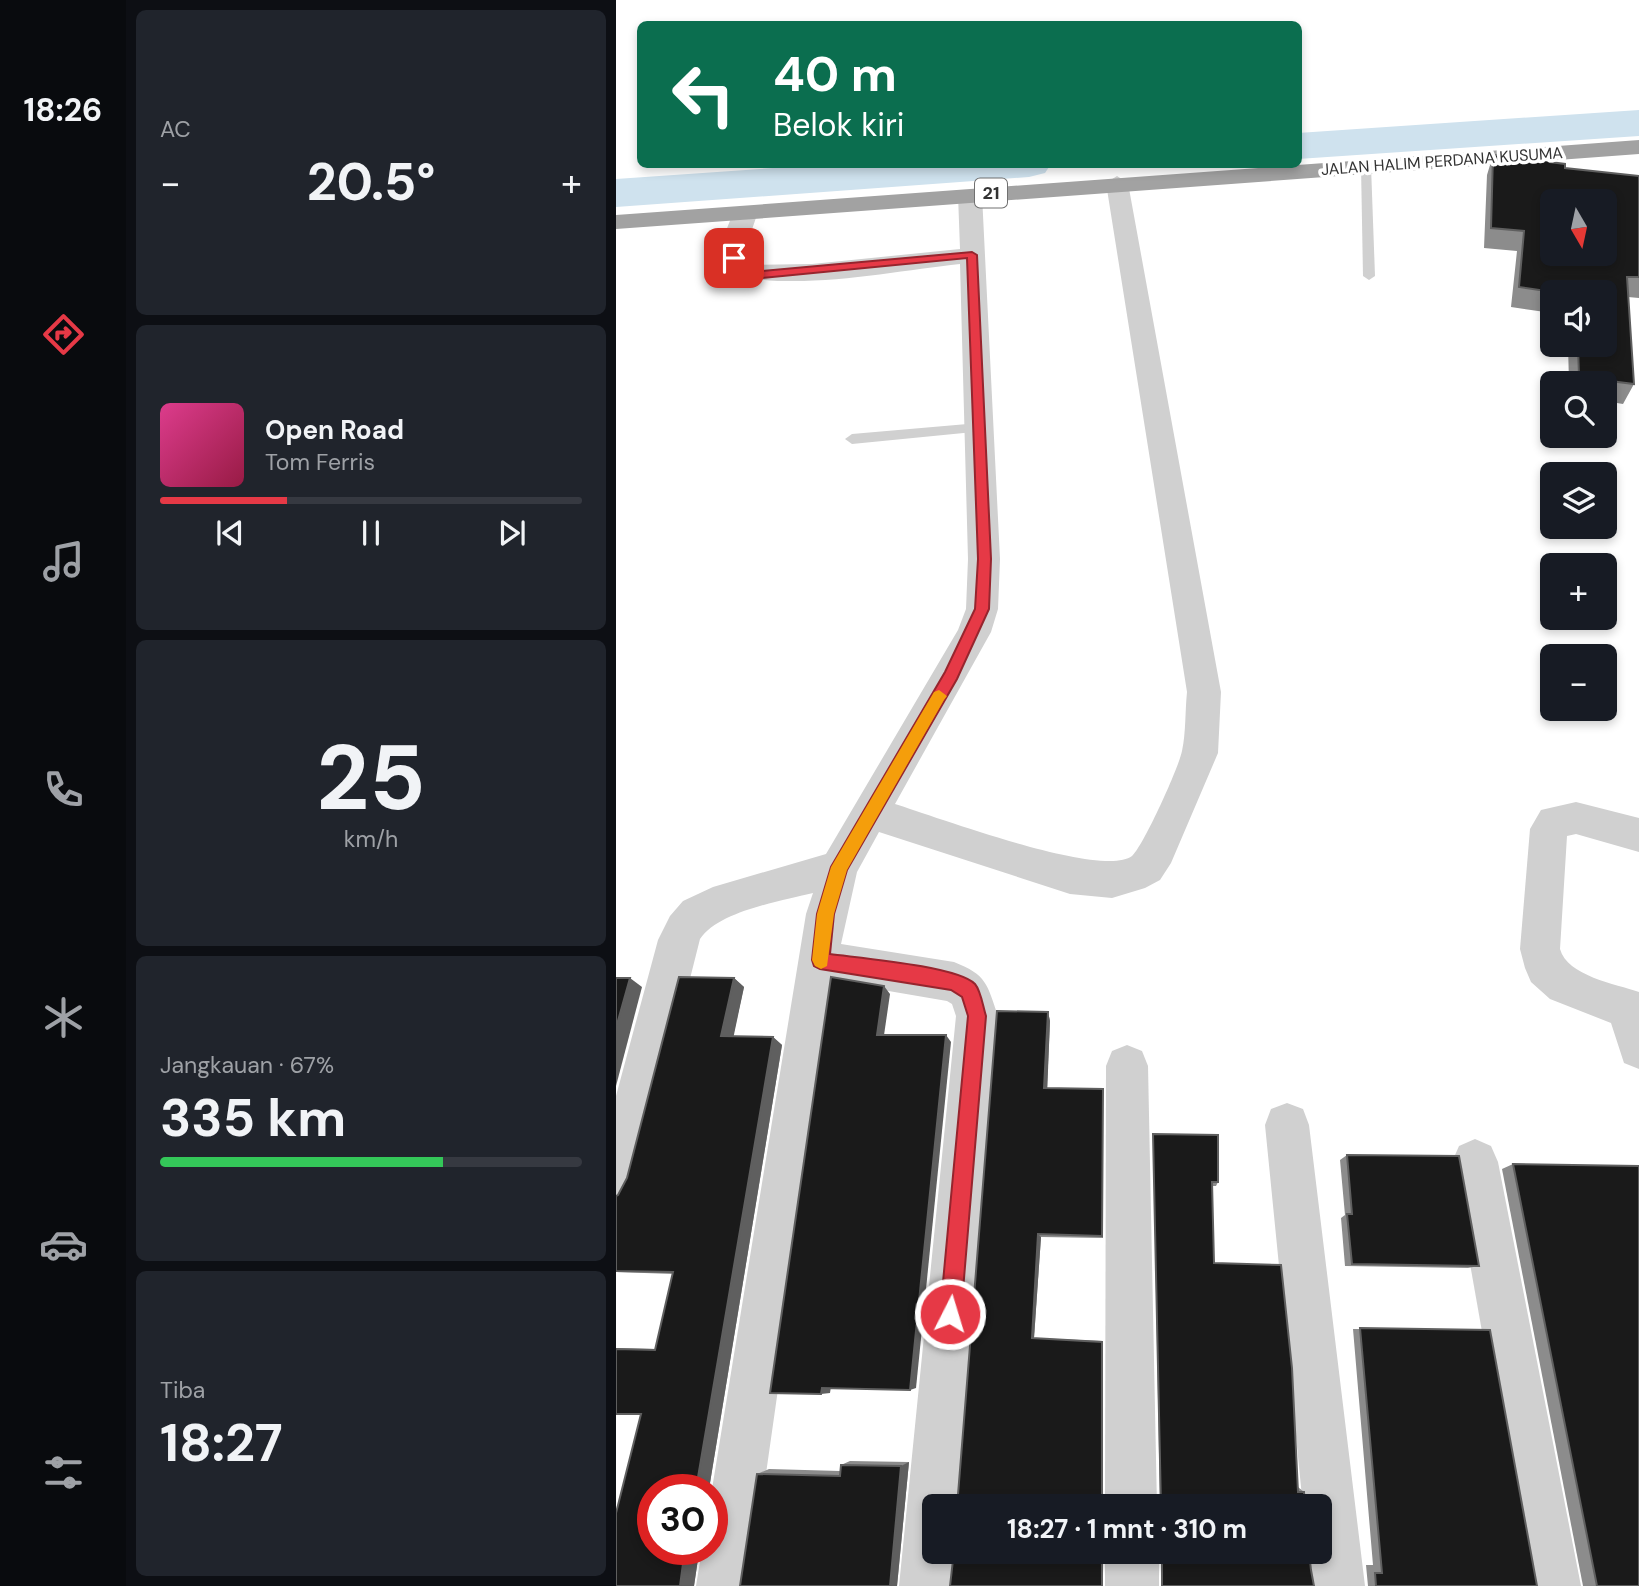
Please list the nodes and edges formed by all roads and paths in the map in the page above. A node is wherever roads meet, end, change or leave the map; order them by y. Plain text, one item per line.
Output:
1 (1639, 147) edge
2 (1366, 166) junction
3 (1117, 183) junction
4 (970, 195) junction
5 (746, 212) junction
6 (616, 222) edge
7 (972, 255) junction
8 (1369, 276) dead end
9 (979, 428) junction
10 (852, 439) dead end
11 (870, 813) junction
12 (1639, 835) edge
13 (839, 867) junction
14 (820, 960) junction
15 (1636, 1024) edge
16 (1127, 1066) dead end
17 (1287, 1125) dead end
18 (1475, 1162) dead end
19 (616, 1181) edge
20 (1131, 1494) edge
21 (1132, 1564) edge
22 (723, 1586) edge
23 (926, 1586) edge
24 (1132, 1586) edge
25 (1338, 1586) edge
26 (1554, 1586) edge

1 - 2 highway, JALAN HALIM PERDANA KUSUMA / 21
2 - 3 highway, JALAN HALIM PERDANA KUSUMA / 21
2 - 8 lane
3 - 4 highway, JALAN HALIM PERDANA KUSUMA / 21
3 - 11 street
4 - 5 highway, JALAN HALIM PERDANA KUSUMA / 21
4 - 7 street
5 - 6 highway, JALAN HALIM PERDANA KUSUMA / 21
5 - 7 street
7 - 9 street
9 - 10 lane
9 - 11 street
11 - 13 street
12 - 15 street
13 - 14 street
13 - 19 street
14 - 22 street
14 - 23 street
16 - 20 street
17 - 25 street
18 - 26 street
21 - 24 street

